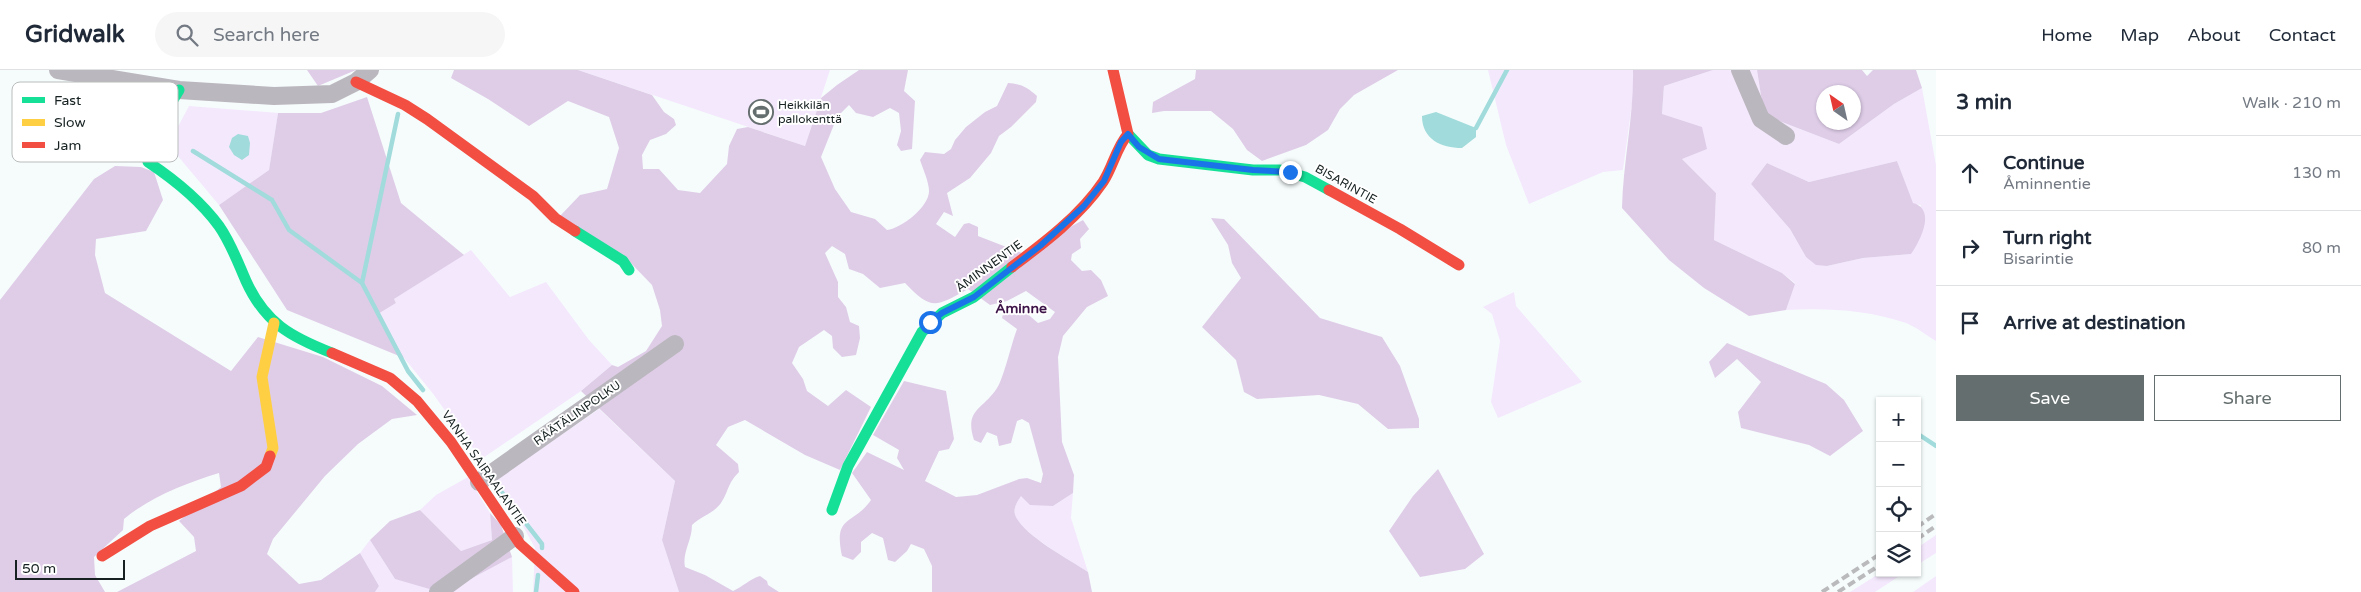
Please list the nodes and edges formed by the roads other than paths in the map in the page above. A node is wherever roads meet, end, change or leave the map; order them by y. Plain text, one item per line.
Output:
1 (58, 70) edge
2 (370, 70) edge
3 (1113, 70) edge
4 (1740, 70) edge
5 (131, 82) edge
6 (356, 82) junction
7 (179, 90) edge
8 (1128, 134) junction
9 (1786, 136) dead end
10 (148, 162) edge
11 (1459, 265) dead end
12 (629, 270) dead end
13 (274, 323) junction
14 (675, 344) dead end
15 (479, 482) junction
16 (832, 510) dead end
17 (514, 536) junction
18 (102, 556) dead end
19 (438, 592) edge
20 (574, 592) edge

1 - 5 street
2 - 6 street
3 - 8 street
4 - 9 street
6 - 7 street
6 - 12 street
8 - 11 street, BISARINTIE
8 - 16 street, ÅMINNENTIE
10 - 13 street, VANHA SAIRAALANTIE
13 - 15 street, VANHA SAIRAALANTIE
13 - 18 street
14 - 15 street, RÄÄTÄLINPOLKU
15 - 17 street, VANHA SAIRAALANTIE
17 - 19 street
17 - 20 street, VANHA SAIRAALANTIE

